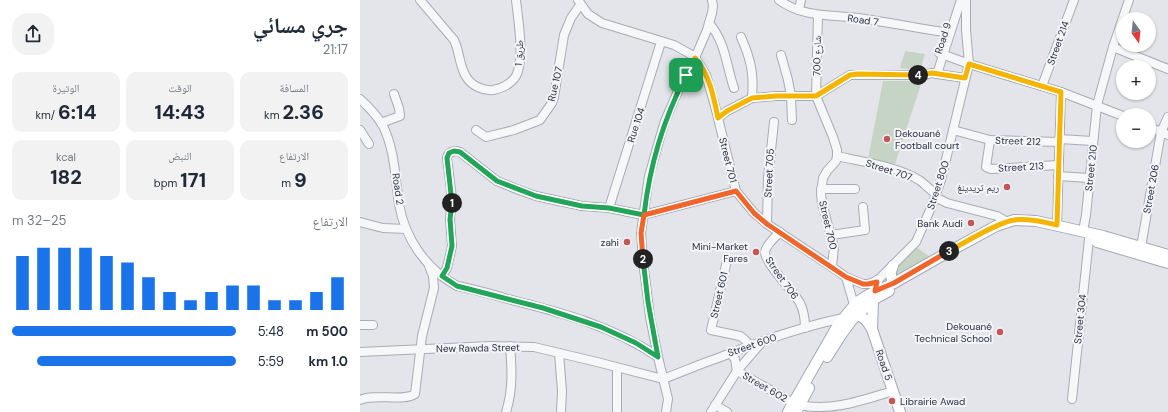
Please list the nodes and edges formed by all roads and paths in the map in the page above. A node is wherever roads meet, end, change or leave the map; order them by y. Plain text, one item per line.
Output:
1 (420, 0) edge
2 (516, 0) edge
3 (712, 0) edge
4 (779, 0) edge
5 (801, 0) edge
6 (955, 0) edge
7 (961, 0) edge
8 (966, 0) edge
9 (1074, 0) edge
10 (1129, 0) edge
11 (579, 2) edge
12 (799, 10) junction
13 (818, 15) junction
14 (709, 23) junction
15 (966, 30) junction
16 (947, 33) junction
17 (741, 37) dead end
18 (661, 42) junction
19 (1113, 47) junction
20 (940, 54) junction
21 (782, 55) dead end
22 (695, 58) junction
23 (969, 64) junction
24 (1168, 69) edge
25 (934, 73) junction
26 (965, 78) junction
27 (1042, 86) junction
28 (734, 88) dead end
29 (1061, 92) junction
30 (394, 94) dead end
31 (791, 96) junction
32 (816, 96) junction
33 (360, 98) edge
34 (752, 98) junction
35 (1097, 105) junction
36 (1116, 113) edge
37 (1168, 117) edge
38 (718, 118) junction
39 (792, 120) dead end
40 (774, 122) dead end
41 (381, 124) junction
42 (360, 130) edge
43 (476, 130) dead end
44 (953, 130) junction
45 (1164, 133) edge
46 (990, 140) junction
47 (1059, 140) junction
48 (1093, 141) junction
49 (369, 144) dead end
50 (837, 156) junction
51 (1058, 165) junction
52 (1058, 176) junction
53 (1089, 178) junction
54 (821, 189) junction
55 (855, 189) dead end
56 (736, 191) junction
57 (936, 196) junction
58 (863, 207) dead end
59 (609, 208) junction
60 (644, 215) junction
61 (360, 222) edge
62 (1007, 222) junction
63 (767, 224) junction
64 (1057, 225) junction
65 (406, 229) junction
66 (780, 232) junction
67 (831, 235) junction
68 (1087, 239) junction
69 (1140, 247) junction
70 (1168, 255) edge
71 (1168, 263) edge
72 (428, 264) junction
73 (726, 265) dead end
74 (893, 266) junction
75 (832, 267) junction
76 (442, 276) junction
77 (846, 277) junction
78 (894, 283) junction
79 (457, 286) junction
80 (434, 288) junction
81 (875, 291) junction
82 (852, 313) junction
83 (360, 325) edge
84 (373, 325) dead end
85 (806, 328) junction
86 (872, 329) junction
87 (876, 341) junction
88 (761, 342) junction
89 (510, 346) junction
90 (751, 346) junction
91 (420, 350) junction
92 (360, 352) edge
93 (559, 353) junction
94 (730, 353) junction
95 (658, 357) junction
96 (617, 368) junction
97 (737, 371) junction
98 (664, 379) junction
99 (893, 391) junction
100 (668, 399) junction
101 (1072, 399) dead end
102 (360, 400) edge
103 (796, 407) edge
104 (713, 409) edge
105 (506, 412) edge
106 (561, 412) edge
107 (617, 412) edge
108 (666, 412) edge
109 (672, 412) edge
110 (727, 412) edge
111 (788, 412) edge
112 (900, 412) edge

1 - 2 street, طريق 1
3 - 14 street
4 - 12 street, Road 7
5 - 12 street
6 - 16 street, Road 9
7 - 15 street
7 - 16 street
8 - 15 street, Street 800
9 - 27 street, Street 214
10 - 19 street, Street 210
11 - 18 street
11 - 43 street, Rue 107
12 - 13 street, Road 7
13 - 16 street, Road 7
13 - 32 street, شارع 700
14 - 22 street
14 - 28 street
15 - 23 street, Street 800
16 - 20 street
17 - 34 street
18 - 22 street
18 - 59 street, Rue 104
19 - 24 street
19 - 35 street, Street 210
20 - 23 street
20 - 25 street
21 - 31 street
22 - 38 street
22 - 60 street
23 - 26 street, Street 800
23 - 27 street
25 - 26 street
25 - 32 street
26 - 44 street, Street 800
27 - 29 street
29 - 35 street
29 - 47 street
30 - 41 street
31 - 32 street
31 - 34 street
31 - 39 street
32 - 50 street
33 - 41 street, Road 2
34 - 38 street
35 - 36 street
35 - 48 street, Street 210
37 - 45 street, Street 206
38 - 56 street, Street 701
40 - 63 street, Street 705
41 - 65 street, Road 2
42 - 49 street
44 - 46 street, Street 212
44 - 57 street, Street 800
45 - 69 street, Street 206
46 - 47 street, Street 212
46 - 51 street, Street 213
47 - 48 street, Street 212
47 - 51 street
48 - 53 street, Street 210
50 - 54 street, Street 700
50 - 57 street, Street 707
51 - 52 street
52 - 53 street
52 - 64 street
53 - 68 street, Street 210
54 - 55 street
54 - 67 street, Street 700
56 - 60 street
56 - 63 street, Street 701
57 - 62 street, Street 707
57 - 74 street, Street 800
58 - 67 street
59 - 60 street
59 - 76 street
60 - 95 street
61 - 65 street
62 - 64 main road
62 - 78 main road
63 - 66 street, Street 701
64 - 68 main road
65 - 72 street, Road 2
66 - 75 street, Street 701
66 - 85 street, Street 706
67 - 75 street, Street 700
68 - 69 main road
68 - 71 main road
68 - 81 main road
68 - 101 street, Street 304
69 - 70 main road
72 - 76 street, Road 2
72 - 80 street
73 - 90 street, Street 601
74 - 78 main road
74 - 81 street, Street 800
75 - 77 street, Street 701
76 - 79 street, Road 2
77 - 81 street, Street 701
77 - 82 street
78 - 81 main road
79 - 80 street
79 - 95 street
80 - 91 street
81 - 82 main road
81 - 86 main road
82 - 85 street, Street 600
82 - 86 main road
82 - 87 main road
82 - 103 main road
83 - 84 street
85 - 88 street, Street 600
86 - 87 main road, Road 5
87 - 99 main road, Road 5
88 - 90 street, Street 600
88 - 97 street
89 - 91 street, New Rawda Street
89 - 93 street, New Rawda Street
89 - 105 street
90 - 94 street, Street 600
91 - 92 street, New Rawda Street
91 - 102 street
93 - 96 street, New Rawda Street
93 - 106 street
94 - 97 street
94 - 98 street, Street 600
95 - 98 street
96 - 98 street, New Rawda Street
96 - 107 street
97 - 103 street, Street 602
97 - 104 street
98 - 100 street
99 - 103 street
99 - 112 main road, Road 5
100 - 108 street
100 - 109 street
103 - 111 main road
104 - 110 street

